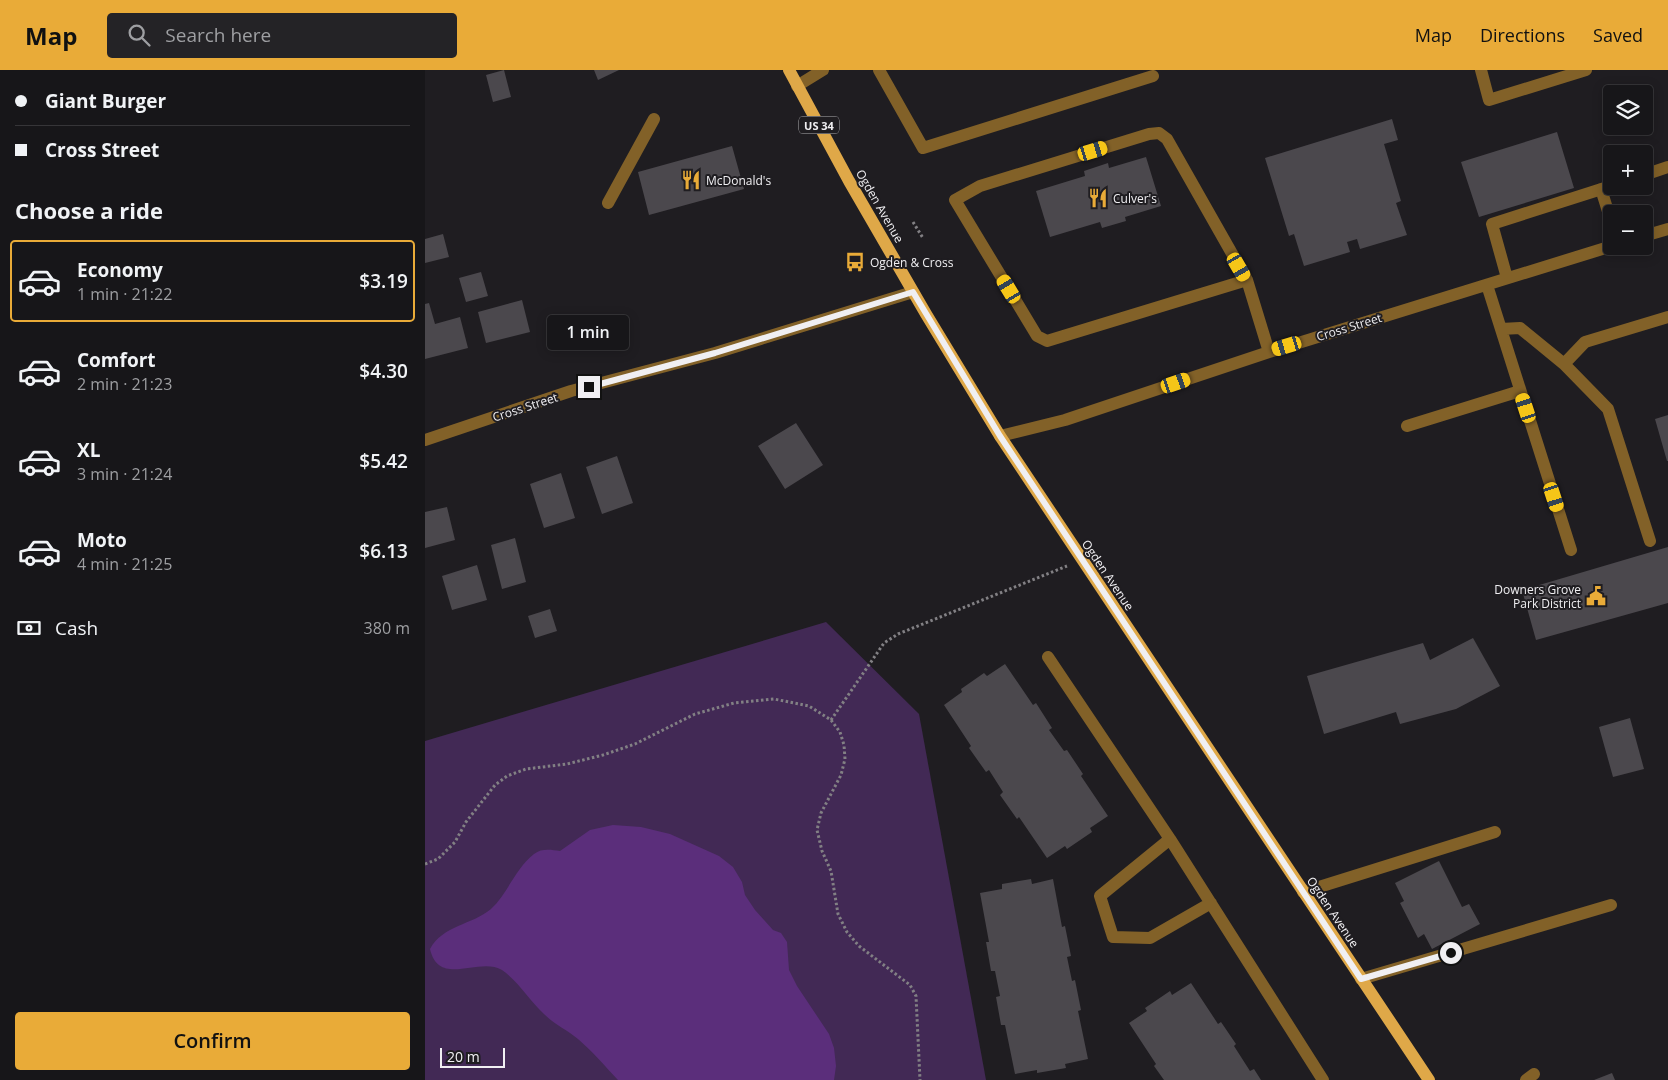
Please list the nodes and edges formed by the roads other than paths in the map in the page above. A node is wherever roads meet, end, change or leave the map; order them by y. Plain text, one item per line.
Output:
1 (789, 70) edge
2 (823, 70) edge
3 (879, 70) edge
4 (1481, 70) edge
5 (1586, 70) edge
6 (1153, 76) dead end
7 (797, 86) junction
8 (654, 119) dead end
9 (1668, 167) edge
10 (1653, 172) edge
11 (1603, 188) edge
12 (608, 203) dead end
13 (1668, 229) edge
14 (1653, 233) edge
15 (1603, 249) edge
16 (1507, 278) junction
17 (1247, 280) junction
18 (1487, 285) junction
19 (913, 292) junction
20 (1668, 317) edge
21 (1501, 329) junction
22 (1269, 352) junction
23 (1564, 364) junction
24 (1520, 390) junction
25 (1407, 426) dead end
26 (1000, 436) junction
27 (425, 440) edge
28 (1650, 541) dead end
29 (1571, 550) dead end
30 (1048, 657) dead end
31 (1495, 832) dead end
32 (1169, 839) junction
33 (1303, 892) junction
34 (1211, 903) junction
35 (1611, 906) dead end
36 (1361, 979) junction
37 (1323, 1080) edge
38 (1429, 1080) edge

1 - 7 main road, Ogden Avenue / US 34
2 - 7 street
3 - 6 street
4 - 5 street
7 - 19 main road, Ogden Avenue / US 34
8 - 12 street
9 - 10 street
11 - 16 street
13 - 14 street
15 - 16 street, Cross Street
16 - 18 street, Cross Street
17 - 17 street
17 - 22 street
18 - 21 street
18 - 22 street, Cross Street
19 - 26 main road, Ogden Avenue / US 34
19 - 27 street, Cross Street
20 - 23 street
21 - 23 street
21 - 24 street
22 - 26 street, Cross Street
23 - 28 street
24 - 25 street
24 - 29 street
26 - 33 main road, Ogden Avenue / US 34
30 - 32 street
31 - 33 street
32 - 34 street
32 - 34 street
33 - 36 main road, Ogden Avenue / US 34
34 - 37 street
35 - 36 street
36 - 38 main road, Ogden Avenue / US 34

